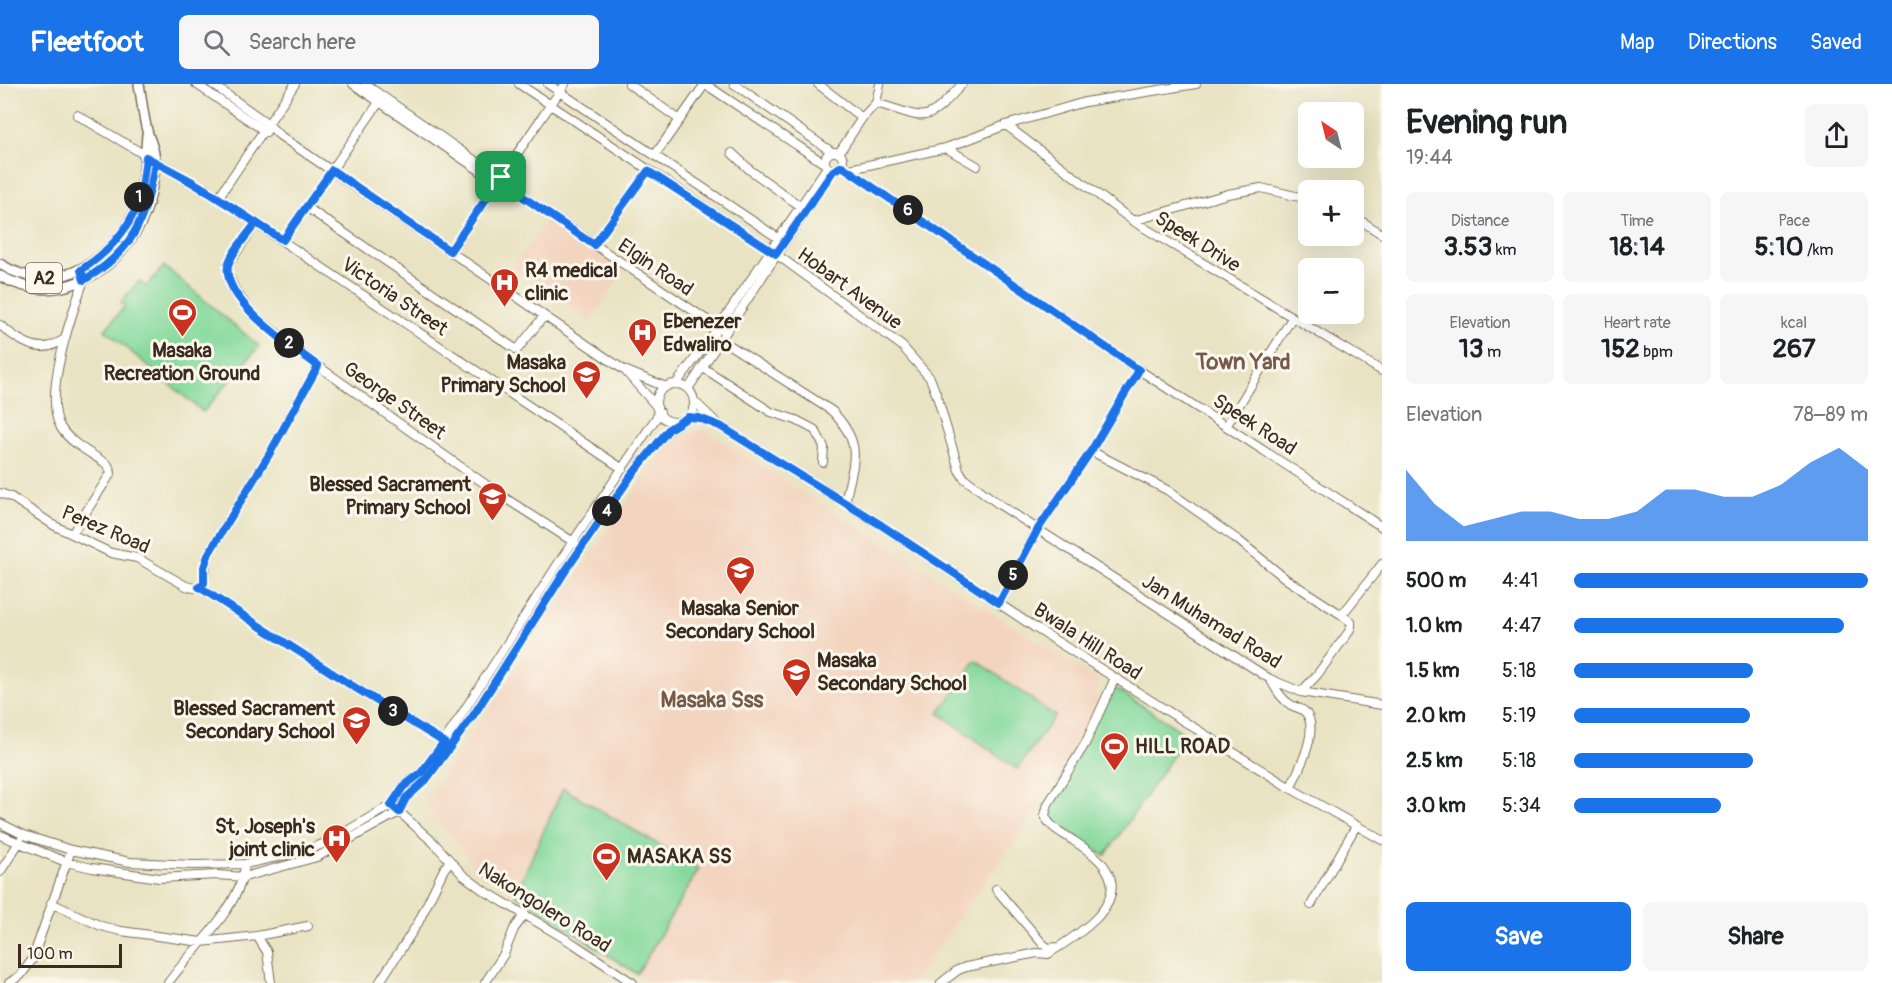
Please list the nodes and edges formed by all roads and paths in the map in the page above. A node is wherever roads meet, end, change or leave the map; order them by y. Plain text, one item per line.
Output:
1 (139, 84) edge
2 (196, 84) edge
3 (212, 84) edge
4 (295, 84) edge
5 (353, 84) edge
6 (365, 84) edge
7 (519, 84) edge
8 (548, 84) edge
9 (565, 84) edge
10 (629, 84) edge
11 (705, 84) edge
12 (734, 84) edge
13 (818, 84) edge
14 (880, 84) edge
15 (962, 84) edge
16 (1196, 84) edge
17 (560, 92) junction
18 (380, 101) junction
19 (876, 102) junction
20 (551, 106) junction
21 (76, 115) dead end
22 (862, 118) junction
23 (680, 120) junction
24 (267, 123) junction
25 (1006, 125) junction
26 (262, 131) junction
27 (148, 132) junction
28 (279, 135) junction
29 (946, 148) junction
30 (732, 153) dead end
31 (836, 153) junction
32 (655, 155) junction
33 (146, 157) junction
34 (155, 162) junction
35 (977, 166) dead end
36 (828, 167) junction
37 (846, 168) junction
38 (332, 170) junction
39 (648, 171) junction
40 (499, 180) junction
41 (1298, 197) edge
42 (218, 198) junction
43 (800, 206) junction
44 (306, 207) junction
45 (130, 220) junction
46 (1133, 221) junction
47 (256, 223) junction
48 (1364, 223) edge
49 (139, 226) junction
50 (1382, 234) edge
51 (283, 240) junction
52 (781, 240) junction
53 (594, 245) junction
54 (450, 251) junction
55 (773, 252) junction
56 (0, 264) edge
57 (82, 275) junction
58 (0, 276) edge
59 (544, 316) junction
60 (1292, 318) junction
61 (0, 325) edge
62 (722, 330) junction
63 (720, 339) junction
64 (64, 340) junction
65 (318, 366) junction
66 (702, 367) junction
67 (624, 370) junction
68 (1139, 370) junction
69 (1382, 371) edge
70 (676, 384) junction
71 (666, 387) junction
72 (688, 389) junction
73 (694, 401) junction
74 (659, 410) junction
75 (685, 419) junction
76 (1227, 425) junction
77 (720, 426) junction
78 (1091, 451) junction
79 (823, 462) dead end
80 (623, 469) junction
81 (0, 493) edge
82 (845, 503) junction
83 (1382, 527) edge
84 (1038, 529) junction
85 (72, 534) junction
86 (573, 542) junction
87 (582, 547) junction
88 (1382, 564) edge
89 (199, 587) junction
90 (999, 603) junction
91 (1342, 615) junction
92 (1115, 678) junction
93 (1270, 679) junction
94 (1301, 692) junction
95 (1382, 705) edge
96 (444, 742) junction
97 (1290, 788) junction
98 (391, 805) junction
99 (399, 812) junction
100 (0, 823) edge
101 (1356, 826) junction
102 (0, 835) edge
103 (24, 835) junction
104 (1382, 840) edge
105 (18, 844) junction
106 (71, 850) junction
107 (450, 861) junction
108 (66, 862) junction
109 (245, 864) junction
110 (0, 872) edge
111 (244, 877) junction
112 (996, 889) dead end
113 (51, 903) junction
114 (1311, 905) dead end
115 (525, 914) junction
116 (308, 926) dead end
117 (257, 936) junction
118 (201, 942) junction
119 (1059, 946) junction
120 (9, 983) edge
121 (168, 983) edge
122 (271, 983) edge
123 (379, 983) edge
124 (485, 983) edge
125 (633, 983) edge
126 (941, 983) edge

1 - 27 main road, A2
2 - 26 street
3 - 24 street
4 - 24 street
5 - 18 street, Elgin Road
6 - 40 street, Elgin Road
7 - 20 street, Hobart Avenue
8 - 17 street, Hobart Avenue
9 - 17 street
10 - 23 street
11 - 23 street
11 - 36 street
12 - 31 street
13 - 22 street
14 - 19 street
15 - 19 street
16 - 25 street
17 - 20 street
17 - 32 street, Hobart Avenue
18 - 38 street
18 - 40 street, Elgin Road
19 - 22 street
20 - 39 street, Hobart Avenue
20 - 40 street
21 - 33 street, Victoria Street
22 - 31 street
23 - 32 street
24 - 26 street
24 - 28 street
25 - 29 street
25 - 46 street, Speek Drive
26 - 28 street
26 - 42 street
27 - 33 main road, A2
27 - 34 main road, A2
28 - 38 street
29 - 35 street
29 - 37 street
30 - 43 street
31 - 36 street
31 - 37 street
32 - 52 street, Hobart Avenue
33 - 34 street, Victoria Street
33 - 45 main road, A2
34 - 42 street, Victoria Street
34 - 49 main road, A2
36 - 37 street
36 - 43 street
36 - 52 street
37 - 68 street, Speek Road
38 - 44 street
38 - 54 street
39 - 53 street
39 - 55 street, Hobart Avenue
40 - 53 street, Elgin Road
40 - 54 street
41 - 46 street
42 - 47 street, Victoria Street
43 - 52 street
44 - 51 street
44 - 59 street
45 - 49 main road
45 - 57 main road, A2
46 - 60 street, Speek Drive
47 - 51 street, Victoria Street
47 - 65 street, George Street
48 - 50 street
49 - 57 main road, A2
51 - 80 street, Victoria Street
52 - 55 street
53 - 62 street, Elgin Road
54 - 59 street
55 - 62 street
55 - 84 street, Hobart Avenue
56 - 57 main road, A2
57 - 58 main road, A2
57 - 64 street
59 - 67 street
60 - 69 street, Speek Drive
60 - 76 street
61 - 64 street
62 - 63 street
62 - 70 street
63 - 66 street
63 - 82 street
64 - 85 street
65 - 86 street, George Street
65 - 89 street
66 - 72 street
66 - 79 street
67 - 71 street
67 - 74 street
68 - 76 street, Speek Road
68 - 78 street
70 - 71 street
70 - 72 street
71 - 74 street
72 - 73 street
73 - 75 street
73 - 77 street, Bwala Hill Road
74 - 75 street
74 - 80 street
75 - 77 street
75 - 87 street
76 - 83 street, Speek Road
77 - 82 street, Bwala Hill Road
78 - 84 street
78 - 91 street
80 - 86 street
81 - 85 street, Perez Road
82 - 90 street, Bwala Hill Road
84 - 90 street
84 - 93 street, Jan Muhamad Road
85 - 89 street, Perez Road
86 - 87 street, George Street
86 - 96 street
87 - 99 street
88 - 91 street
89 - 96 street, Perez Road
90 - 92 street, Bwala Hill Road
91 - 94 street
92 - 97 street, Bwala Hill Road
92 - 119 street
93 - 94 street, Jan Muhamad Road
93 - 97 street
94 - 95 street, Jan Muhamad Road
96 - 98 street
97 - 101 street, Bwala Hill Road
98 - 99 street, Nakongolero Road
98 - 109 street
99 - 107 street, Nakongolero Road
99 - 111 street
100 - 103 street
101 - 104 street, Bwala Hill Road
101 - 114 street
102 - 105 street
103 - 105 street
103 - 106 street
105 - 108 street
105 - 110 street
106 - 108 street
106 - 109 street
107 - 115 street, Nakongolero Road
107 - 123 street
108 - 111 street
108 - 113 street
109 - 111 street
111 - 118 street
112 - 119 street
113 - 118 street
113 - 120 street
115 - 124 street
115 - 125 street, Nakongolero Road
116 - 117 street
117 - 118 street
117 - 122 street
118 - 121 street
119 - 126 street

